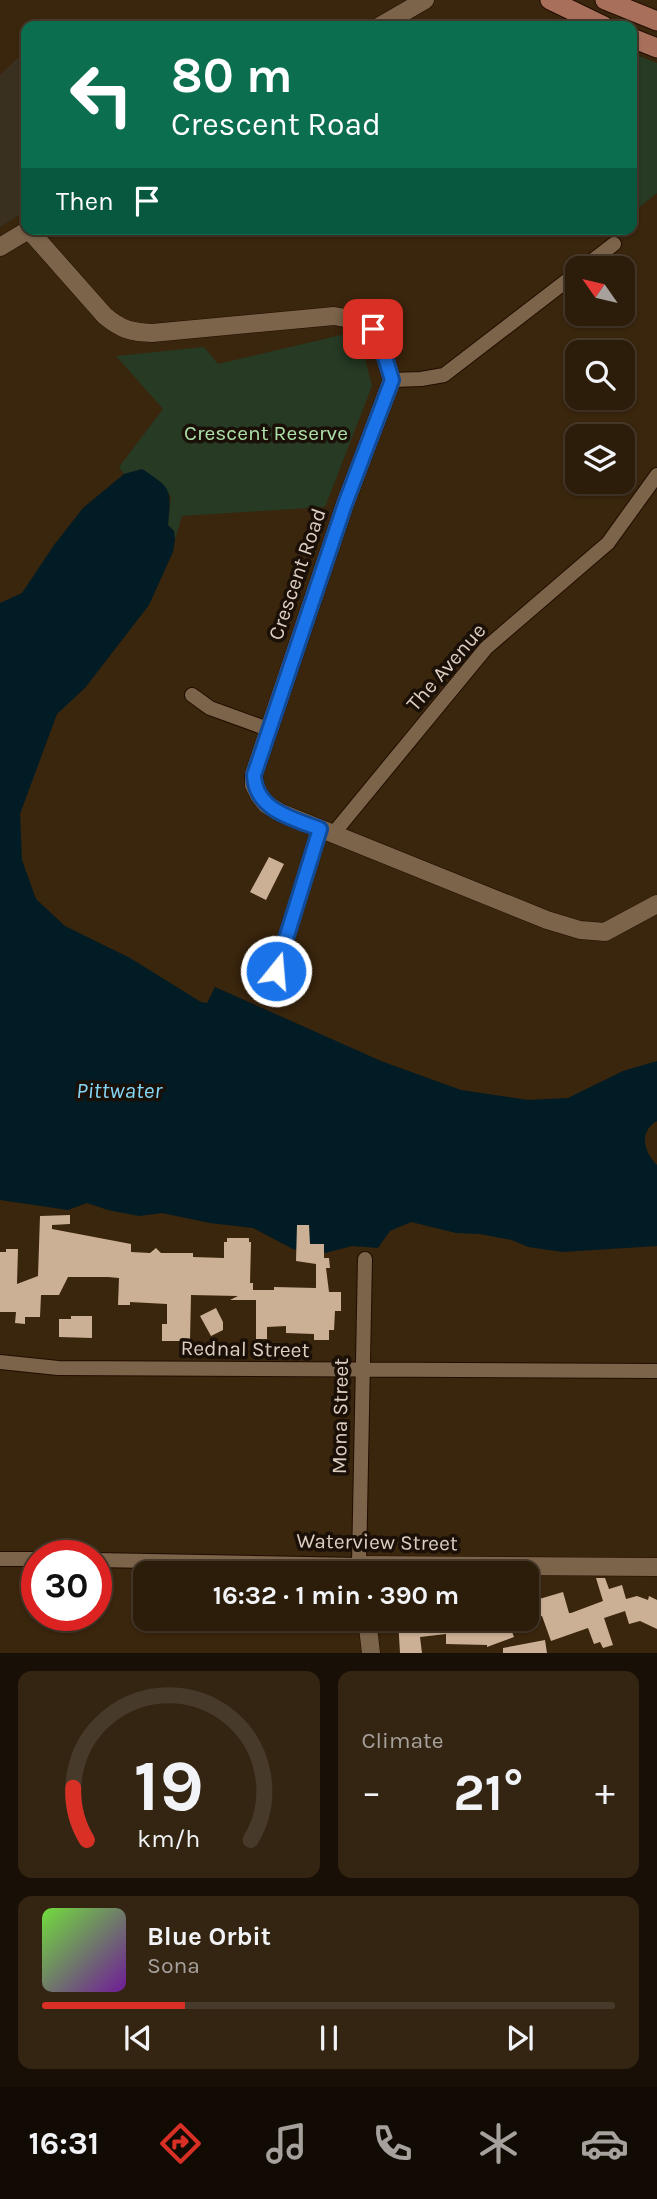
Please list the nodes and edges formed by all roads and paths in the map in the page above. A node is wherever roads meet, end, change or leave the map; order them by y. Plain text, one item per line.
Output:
1 (425, 0) edge
2 (550, 0) edge
3 (605, 0) edge
4 (389, 21) edge
5 (594, 21) edge
6 (657, 21) edge
7 (637, 40) edge
8 (657, 47) edge
9 (21, 234) edge
10 (34, 235) edge
11 (614, 244) dead end
12 (0, 247) edge
13 (598, 256) edge
14 (565, 282) edge
15 (392, 380) junction
16 (657, 475) edge
17 (192, 695) dead end
18 (268, 729) junction
19 (326, 832) junction
20 (657, 905) edge
21 (276, 971) dead end
22 (365, 1259) dead end
23 (0, 1362) edge
24 (364, 1371) junction
25 (657, 1371) edge
26 (0, 1559) edge
27 (21, 1559) edge
28 (112, 1561) edge
29 (133, 1561) edge
30 (360, 1561) edge
31 (657, 1567) edge
32 (539, 1568) edge
33 (368, 1631) edge
34 (371, 1653) edge

1 - 4 street
2 - 5 main road
3 - 6 main road
7 - 8 main road
9 - 12 street
10 - 15 street
11 - 13 street
14 - 15 street
15 - 18 street, Crescent Road
16 - 19 street, The Avenue
17 - 18 street
18 - 19 street, Crescent Road
19 - 20 street, Crescent Road
19 - 21 street, The Avenue
22 - 24 street, Mona Street
23 - 24 street, Rednal Street
24 - 25 street, Rednal Street
24 - 30 street, Mona Street
26 - 27 street
28 - 29 street, Waterview Street
31 - 32 street, Waterview Street
33 - 34 street

